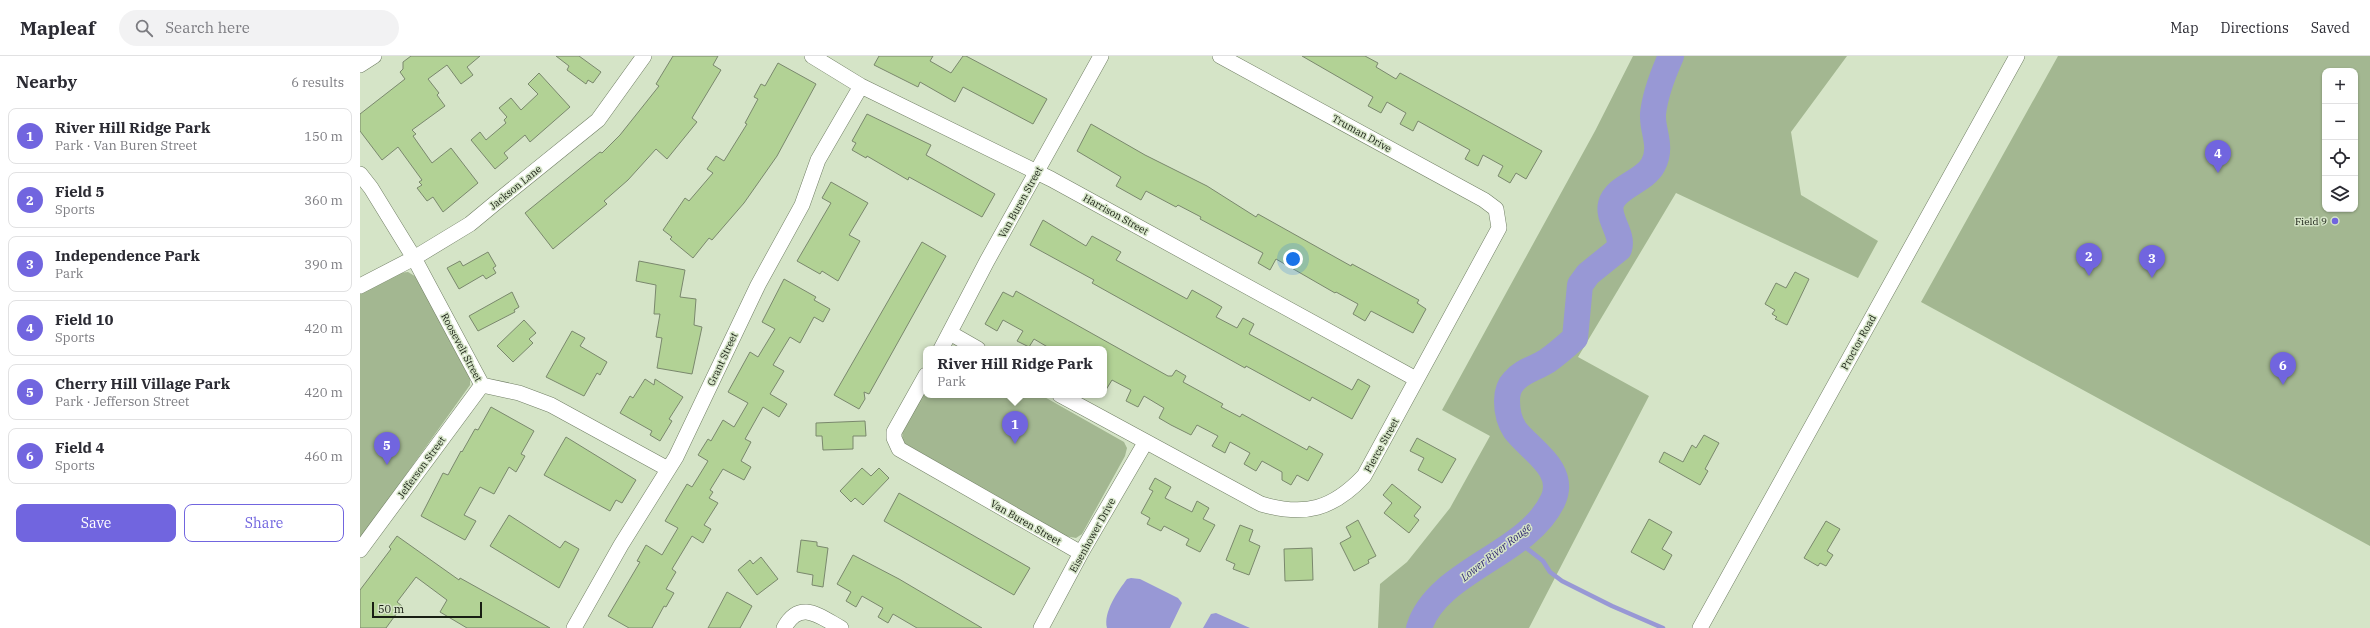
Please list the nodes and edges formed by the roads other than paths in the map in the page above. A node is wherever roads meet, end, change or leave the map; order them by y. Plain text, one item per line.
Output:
1 (374, 56) edge
2 (644, 56) edge
3 (812, 56) edge
4 (1101, 56) edge
5 (1220, 56) edge
6 (2017, 56) edge
7 (360, 65) edge
8 (861, 86) junction
9 (1037, 172) junction
10 (360, 174) edge
11 (1499, 216) joint
12 (414, 258) junction
13 (360, 286) edge
14 (950, 333) junction
15 (943, 346) edge
16 (973, 346) edge
17 (1416, 379) junction
18 (923, 380) edge
19 (482, 385) junction
20 (1065, 398) edge
21 (1145, 442) junction
22 (668, 470) junction
23 (360, 550) edge
24 (1081, 553) junction
25 (574, 628) edge
26 (784, 628) edge
27 (841, 628) edge
28 (1041, 628) edge
29 (1700, 628) edge

1 - 7 street
2 - 12 street, Jackson Lane
3 - 8 street, Harrison Street
4 - 9 street, Van Buren Street
5 - 11 street, Truman Drive
6 - 29 street, Proctor Road
8 - 9 street, Harrison Street
8 - 22 street, Grant Street
9 - 14 street, Van Buren Street
9 - 17 street, Harrison Street
10 - 12 street, Roosevelt Street
11 - 17 street, Pierce Street
12 - 13 street, Jackson Lane
12 - 19 street, Roosevelt Street
14 - 15 street, Van Buren Street
14 - 16 street
17 - 21 street, Pierce Street
18 - 24 street, Van Buren Street
19 - 22 street, Roosevelt Street
19 - 23 street, Jefferson Street
20 - 21 street, Pierce Street
21 - 24 street, Eisenhower Drive
22 - 25 street, Grant Street
24 - 28 street, Eisenhower Drive
26 - 27 street

